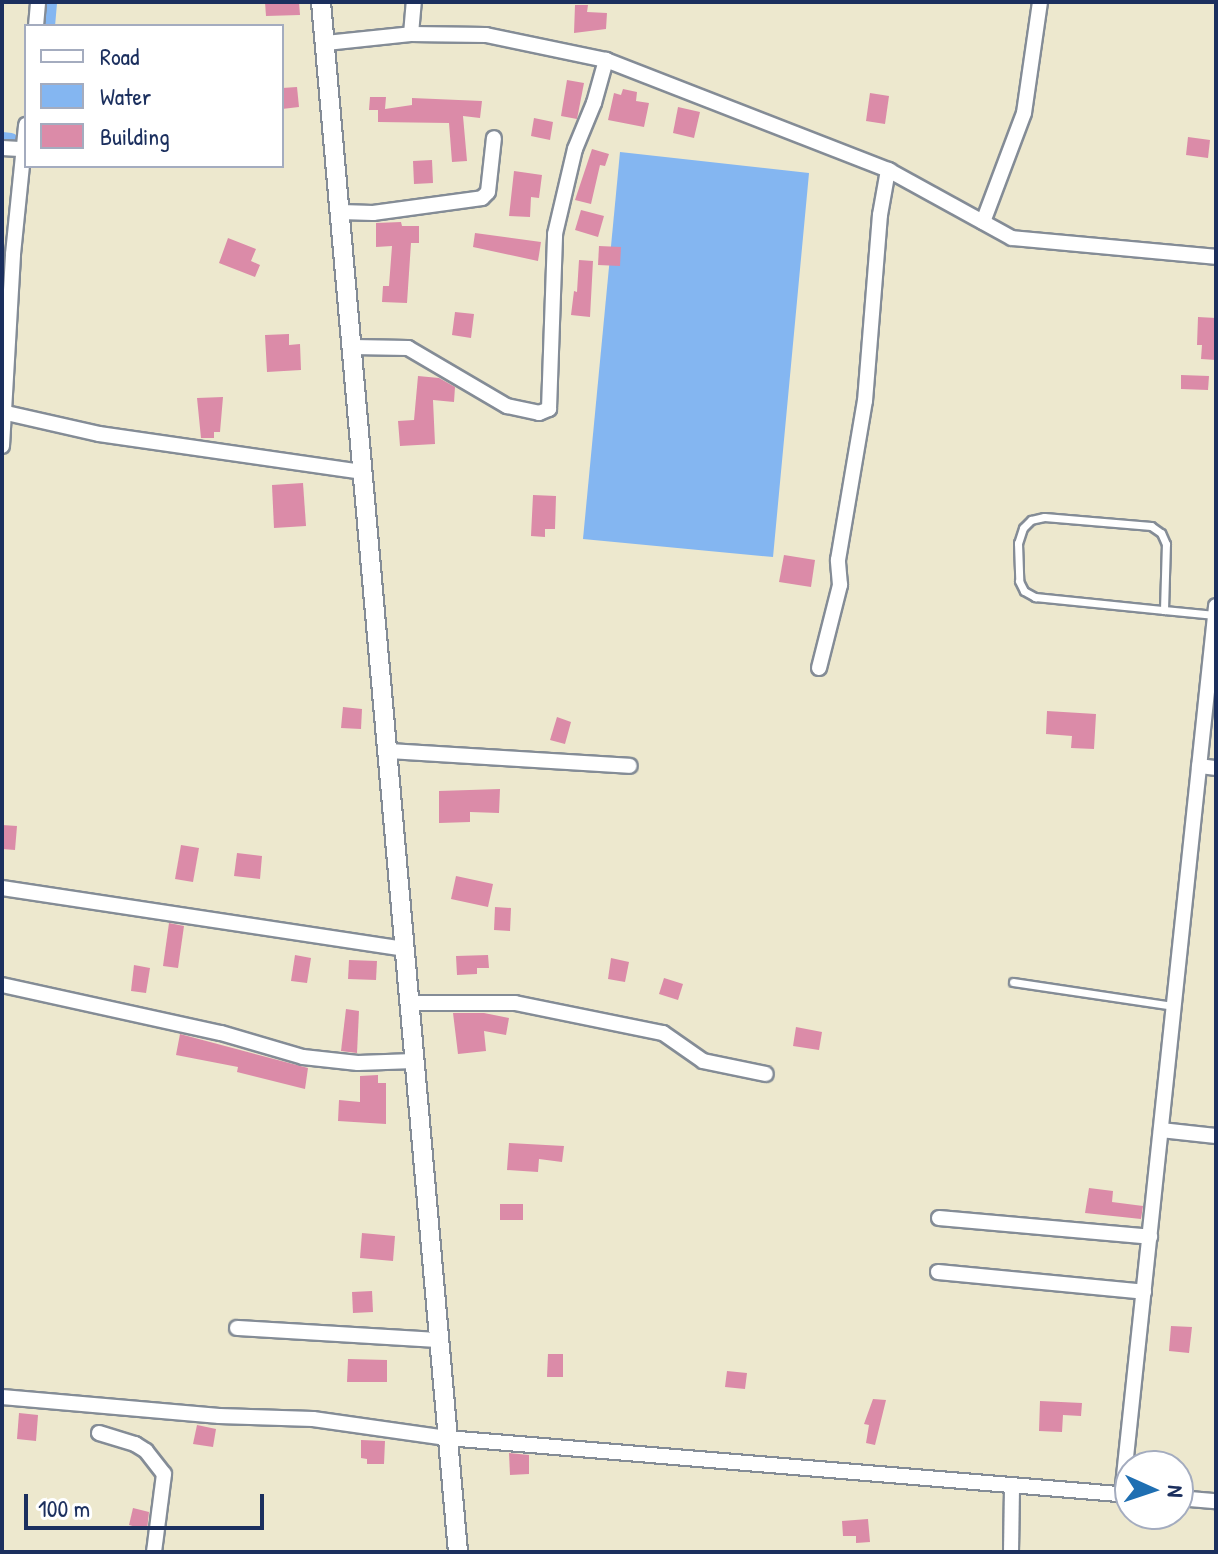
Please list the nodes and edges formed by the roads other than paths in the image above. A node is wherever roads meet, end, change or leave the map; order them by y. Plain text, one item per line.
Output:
1 (38, 2) edge
2 (321, 2) edge
3 (414, 2) edge
4 (1040, 2) edge
5 (36, 24) edge
6 (411, 34) junction
7 (326, 43) junction
8 (606, 60) junction
9 (494, 138) dead end
10 (2, 148) edge
11 (24, 149) joint
12 (888, 170) junction
13 (341, 212) junction
14 (983, 222) junction
15 (1216, 257) edge
16 (353, 347) junction
17 (12, 415) edge
18 (2, 446) edge
19 (363, 472) junction
20 (1216, 606) edge
21 (1164, 610) junction
22 (1215, 615) edge
23 (819, 668) dead end
24 (388, 751) junction
25 (630, 766) dead end
26 (1199, 766) junction
27 (1216, 768) edge
28 (2, 888) edge
29 (405, 949) junction
30 (1013, 982) dead end
31 (2, 985) edge
32 (411, 1003) junction
33 (1174, 1006) junction
34 (414, 1061) junction
35 (766, 1074) dead end
36 (1161, 1130) junction
37 (1216, 1136) edge
38 (939, 1218) dead end
39 (1150, 1237) junction
40 (938, 1272) dead end
41 (1144, 1292) junction
42 (237, 1328) dead end
43 (439, 1340) junction
44 (2, 1397) edge
45 (99, 1433) dead end
46 (447, 1438) junction
47 (1130, 1450) edge
48 (1012, 1488) junction
49 (1114, 1494) edge
50 (1194, 1499) edge
51 (1216, 1501) edge
52 (154, 1552) edge
53 (458, 1552) edge
54 (1011, 1552) edge

1 - 5 street
2 - 7 street
3 - 6 street
4 - 14 street
6 - 7 street
6 - 8 street
7 - 13 street
8 - 12 street
8 - 16 street
9 - 13 street
10 - 11 street
11 - 17 street
12 - 14 street
12 - 23 street
13 - 16 street
14 - 15 street
16 - 19 street
17 - 18 street
17 - 19 street
19 - 24 street
20 - 22 street
21 - 21 lane
21 - 22 lane
22 - 26 street
24 - 25 street
24 - 29 street
26 - 27 street
26 - 33 street
28 - 29 street
29 - 32 street
30 - 33 lane
31 - 34 street
32 - 34 street
32 - 35 street
33 - 36 street
34 - 43 street
36 - 37 street
36 - 39 street
38 - 39 street
39 - 41 street
40 - 41 street
41 - 47 street
42 - 43 street
43 - 46 street
44 - 46 street
45 - 52 street
46 - 48 street
46 - 53 street
48 - 49 street
48 - 54 street
50 - 51 street

